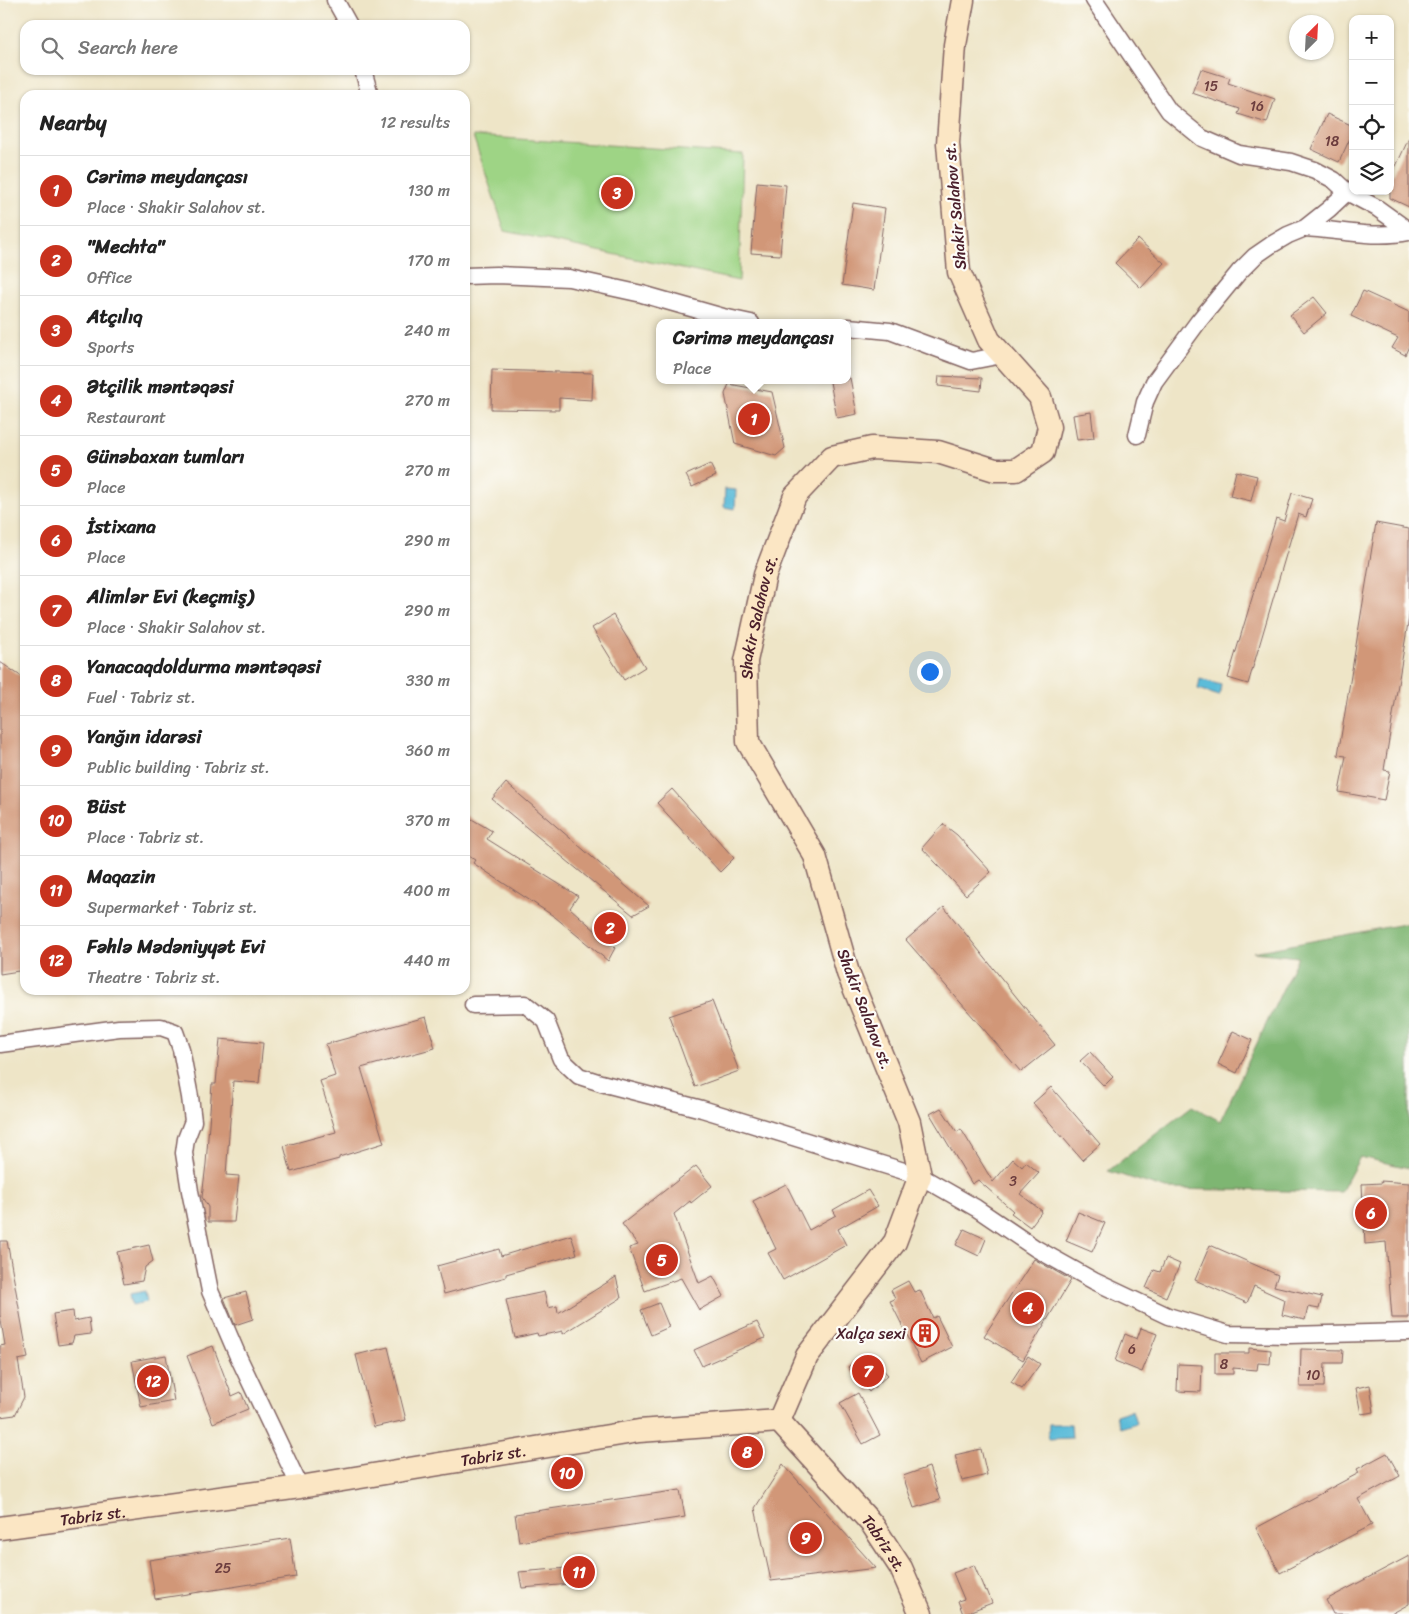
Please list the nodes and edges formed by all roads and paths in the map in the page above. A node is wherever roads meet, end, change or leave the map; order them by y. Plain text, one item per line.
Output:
1 (335, 0) edge
2 (963, 0) edge
3 (1094, 0) edge
4 (346, 20) edge
5 (364, 75) edge
6 (369, 90) edge
7 (1347, 192) junction
8 (1305, 228) junction
9 (1409, 231) edge
10 (470, 276) edge
11 (732, 319) edge
12 (851, 327) edge
13 (1002, 355) junction
14 (1137, 435) dead end
15 (474, 1005) dead end
16 (0, 1044) edge
17 (920, 1176) junction
18 (1409, 1332) edge
19 (779, 1421) junction
20 (300, 1487) junction
21 (0, 1528) edge
22 (922, 1614) edge

1 - 4 street
2 - 13 street, Shakir Salahov st.
3 - 7 street
5 - 6 street
7 - 8 street
7 - 9 street
8 - 9 street
8 - 14 street
10 - 11 street
12 - 13 street
13 - 17 street, Shakir Salahov st.
15 - 17 street
16 - 20 street
17 - 18 street
17 - 19 street
19 - 20 street, Tabriz st.
19 - 22 street, Tabriz st.
20 - 21 street, Tabriz st.

